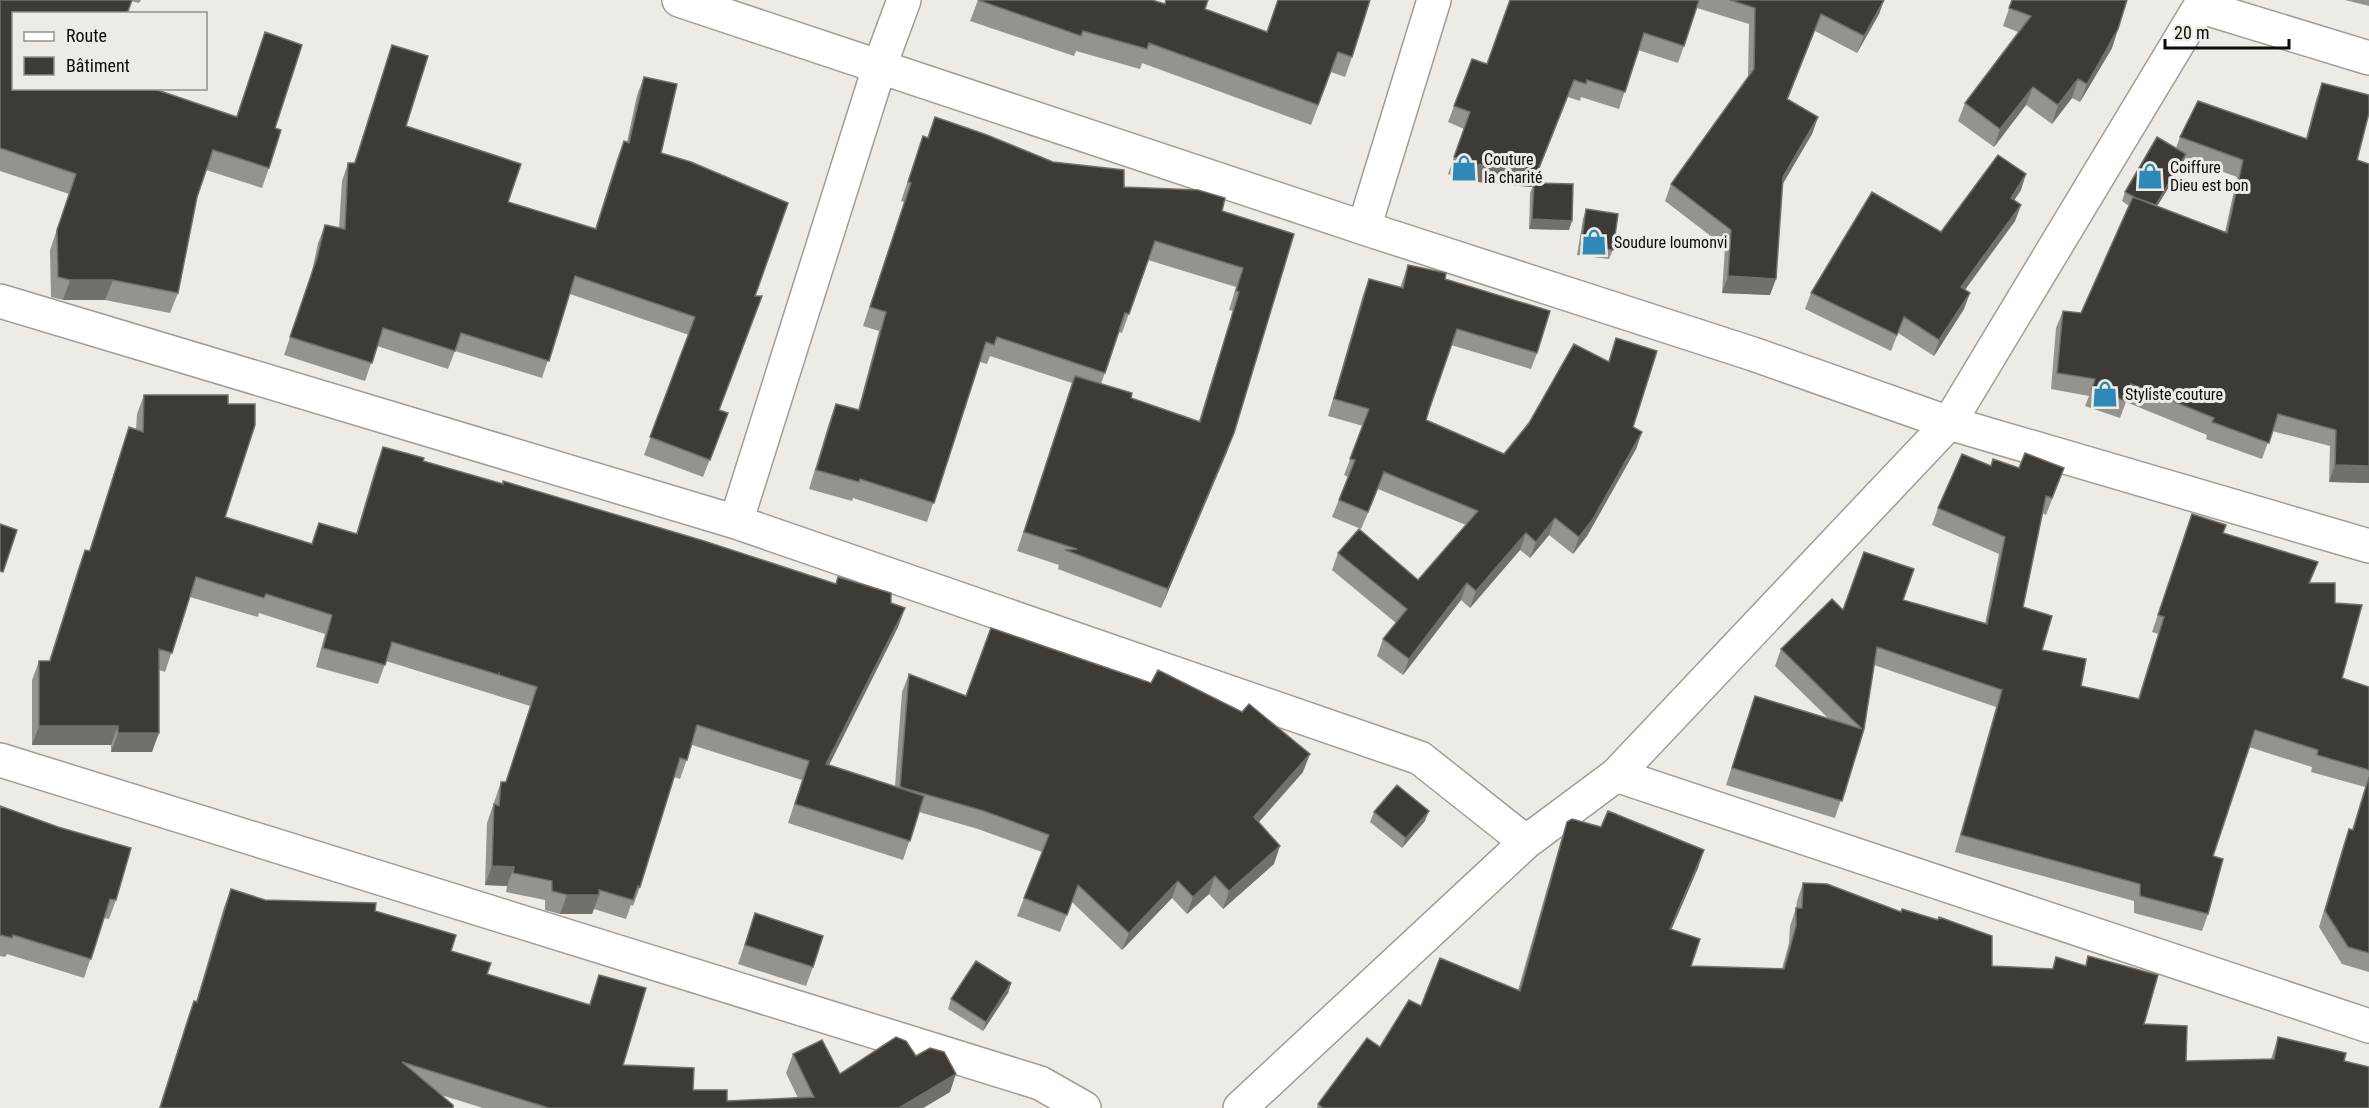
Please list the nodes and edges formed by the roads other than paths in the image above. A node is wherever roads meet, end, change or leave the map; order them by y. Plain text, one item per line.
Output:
1 (679, 0) edge
2 (904, 0) edge
3 (1434, 0) edge
4 (2203, 4) edge
5 (2369, 58) edge
6 (880, 65) junction
7 (1364, 228) junction
8 (0, 301) edge
9 (1949, 423) junction
10 (736, 522) junction
11 (2369, 546) edge
12 (0, 759) edge
13 (1616, 775) junction
14 (1526, 842) junction
15 (2369, 1026) edge
16 (1084, 1108) edge
17 (1240, 1108) edge

1 - 6 street
2 - 6 street
3 - 7 street
4 - 5 street
4 - 9 street
6 - 7 street
6 - 10 street
7 - 9 street
8 - 10 street
9 - 11 street
9 - 13 street
10 - 14 street
12 - 16 street
13 - 14 street
13 - 15 street
14 - 17 street

